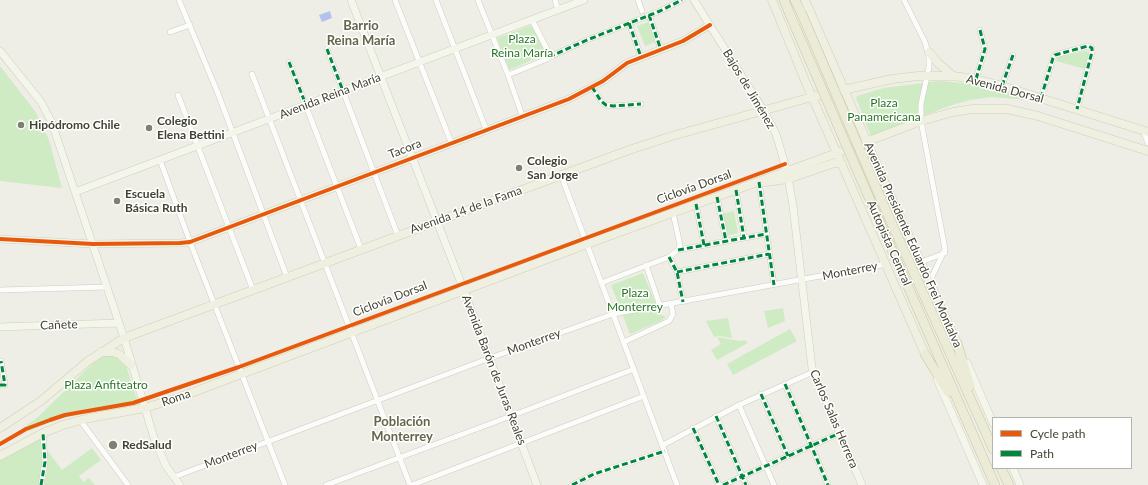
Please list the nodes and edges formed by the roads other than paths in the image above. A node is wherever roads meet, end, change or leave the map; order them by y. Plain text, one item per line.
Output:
1 (179, 0) edge
2 (350, 0) edge
3 (395, 0) edge
4 (436, 0) edge
5 (478, 0) edge
6 (555, 0) edge
7 (584, 0) edge
8 (638, 0) edge
9 (682, 0) edge
10 (694, 0) edge
11 (772, 0) edge
12 (784, 0) edge
13 (795, 0) edge
14 (805, 0) edge
15 (904, 0) edge
16 (558, 10) junction
17 (642, 11) dead end
18 (649, 15) junction
19 (532, 20) junction
20 (629, 23) junction
21 (190, 25) junction
22 (710, 25) junction
23 (980, 30) dead end
24 (170, 32) dead end
25 (492, 35) junction
26 (825, 45) junction
27 (327, 49) dead end
28 (454, 49) junction
29 (0, 50) edge
30 (661, 50) junction
31 (929, 52) junction
32 (1013, 55) dead end
33 (549, 57) junction
34 (641, 57) junction
35 (796, 57) junction
36 (289, 62) dead end
37 (420, 62) junction
38 (252, 74) dead end
39 (508, 74) junction
40 (927, 76) junction
41 (953, 76) junction
42 (381, 77) junction
43 (976, 79) junction
44 (1002, 86) junction
45 (592, 87) junction
46 (844, 89) junction
47 (343, 91) junction
48 (178, 95) dead end
49 (812, 97) junction
50 (1041, 98) junction
51 (641, 104) dead end
52 (306, 105) junction
53 (1077, 109) junction
54 (763, 110) junction
55 (522, 115) junction
56 (269, 119) junction
57 (921, 121) junction
58 (486, 129) junction
59 (1146, 131) edge
60 (232, 132) junction
61 (867, 141) junction
62 (451, 142) junction
63 (1148, 143) edge
64 (197, 146) junction
65 (1148, 150) edge
66 (837, 153) junction
67 (412, 157) junction
68 (160, 160) junction
69 (841, 163) junction
70 (373, 172) junction
71 (561, 175) junction
72 (787, 176) junction
73 (758, 182) junction
74 (336, 186) junction
75 (736, 190) junction
76 (75, 192) junction
77 (717, 197) junction
78 (300, 200) junction
79 (696, 204) junction
80 (673, 213) junction
81 (263, 214) junction
82 (436, 221) junction
83 (228, 227) junction
84 (766, 234) junction
85 (398, 236) junction
86 (744, 238) junction
87 (0, 239) edge
88 (726, 241) junction
89 (190, 242) junction
90 (93, 244) junction
91 (587, 244) junction
92 (704, 246) junction
93 (361, 249) junction
94 (678, 250) junction
95 (945, 253) junction
96 (769, 254) junction
97 (669, 257) junction
98 (921, 262) junction
99 (325, 263) junction
100 (886, 264) junction
101 (646, 265) junction
102 (677, 272) junction
103 (287, 277) junction
104 (801, 280) junction
105 (930, 281) junction
106 (601, 283) junction
107 (774, 285) junction
108 (107, 287) junction
109 (0, 290) edge
110 (253, 290) junction
111 (464, 290) junction
112 (683, 302) junction
113 (214, 304) junction
114 (672, 304) junction
115 (660, 306) junction
116 (613, 314) junction
117 (118, 323) junction
118 (0, 327) edge
119 (352, 332) junction
120 (124, 338) junction
121 (624, 342) junction
122 (957, 343) junction
123 (100, 352) junction
124 (925, 354) junction
125 (490, 358) junction
126 (1, 361) dead end
127 (132, 365) junction
128 (634, 369) junction
129 (813, 372) junction
130 (241, 373) junction
131 (2, 381) edge
132 (785, 384) junction
133 (0, 385) edge
134 (761, 394) junction
135 (644, 396) junction
136 (378, 400) junction
137 (739, 405) junction
138 (145, 408) junction
139 (511, 416) junction
140 (716, 416) junction
141 (80, 420) junction
142 (992, 421) edge
143 (982, 423) junction
144 (0, 428) edge
145 (693, 428) junction
146 (970, 428) junction
147 (43, 433) junction
148 (840, 433) junction
149 (268, 441) junction
150 (521, 444) junction
151 (663, 445) junction
152 (811, 446) junction
153 (992, 447) edge
154 (665, 451) junction
155 (0, 456) edge
156 (788, 456) junction
157 (400, 458) junction
158 (766, 466) junction
159 (1001, 469) edge
160 (1013, 469) edge
161 (742, 476) junction
162 (174, 477) junction
163 (41, 485) edge
164 (128, 485) edge
165 (180, 485) edge
166 (284, 485) edge
167 (326, 485) edge
168 (411, 485) edge
169 (537, 485) edge
170 (572, 485) edge
171 (677, 485) edge
172 (719, 485) edge
173 (723, 485) edge
174 (746, 485) edge
175 (774, 485) edge
176 (828, 485) edge
177 (862, 485) edge
178 (983, 485) edge
179 (995, 485) edge
180 (1009, 485) edge
181 (1020, 485) edge

1 - 21 street
2 - 42 street, Avenida Barón de Juras Reales
3 - 37 street
4 - 28 street
5 - 25 street
6 - 16 street
7 - 16 street, Avenida Reina María
8 - 17 street
9 - 18 street
10 - 22 street, Bajos de Jiménez
11 - 35 main road
12 - 146 highway, Autopista Central, bridge
13 - 143 highway, Autopista Central, bridge
14 - 26 main road, Avenida Presidente Eduardo Frei Montalva
15 - 31 street
16 - 19 street, Avenida Reina María
18 - 20 street
18 - 30 street
19 - 25 street, Avenida Reina María
19 - 33 street
20 - 33 street
20 - 34 street
21 - 24 street
21 - 60 street
22 - 30 street, Tacora
22 - 54 street, Bajos de Jiménez
23 - 43 street
25 - 28 street, Avenida Reina María
25 - 39 street
26 - 35 main road
26 - 46 main road, Avenida Presidente Eduardo Frei Montalva
27 - 47 street
28 - 37 street, Avenida Reina María
28 - 58 street
29 - 76 street
30 - 34 street, Tacora
31 - 40 street
31 - 41 main road
32 - 44 street
33 - 39 street
34 - 45 street, Tacora
35 - 49 main road
36 - 52 street
37 - 42 street, Avenida Reina María
37 - 62 street
38 - 56 street
39 - 55 street
40 - 41 main road, Avenida Dorsal
40 - 46 main road, Avenida Dorsal
40 - 57 street
41 - 43 main road, Avenida Dorsal
42 - 47 street, Avenida Reina María
42 - 67 street, Avenida Barón de Juras Reales
43 - 44 main road, Avenida Dorsal
44 - 50 main road, Avenida Dorsal
45 - 51 street
45 - 55 street, Tacora
46 - 49 main road, Avenida Dorsal
46 - 61 main road, Avenida Presidente Eduardo Frei Montalva
47 - 52 street, Avenida Reina María
47 - 70 street
48 - 64 street
49 - 54 main road, Avenida 14 de la Fama
49 - 66 main road
50 - 53 main road, Avenida Dorsal
50 - 53 street
52 - 56 street, Avenida Reina María
52 - 74 street
53 - 59 main road, Avenida Dorsal
54 - 71 main road, Avenida 14 de la Fama
54 - 72 street, Bajos de Jiménez
55 - 58 street, Tacora
56 - 60 street, Avenida Reina María
56 - 78 street
57 - 61 main road, Avenida Dorsal
57 - 65 main road, Avenida Dorsal
57 - 95 street
58 - 62 street, Tacora
59 - 63 street
60 - 64 street, Avenida Reina María
60 - 81 street
61 - 66 main road, Avenida Dorsal
61 - 98 main road, Avenida Presidente Eduardo Frei Montalva
62 - 67 street, Tacora
64 - 68 street, Avenida Reina María
64 - 83 street
66 - 69 main road
66 - 72 main road, Roma
67 - 70 street, Tacora
67 - 82 street, Avenida Barón de Juras Reales
68 - 76 street, Avenida Reina María
68 - 89 street
69 - 72 main road
69 - 100 main road
70 - 74 street, Tacora
70 - 85 street
71 - 82 main road, Avenida 14 de la Fama
71 - 91 street
72 - 73 main road, Roma
72 - 104 street, Bajos de Jiménez
73 - 75 main road, Roma
73 - 84 street
74 - 78 street, Tacora
74 - 93 street
75 - 77 main road, Roma
75 - 86 street
76 - 90 street
77 - 79 main road, Roma
77 - 88 street
78 - 81 street, Tacora
78 - 99 street
79 - 80 main road, Roma
79 - 92 street
80 - 91 main road, Roma
80 - 94 street
81 - 83 street, Tacora
81 - 103 street
82 - 85 main road, Avenida 14 de la Fama
82 - 111 street, Avenida Barón de Juras Reales
83 - 89 street, Tacora
83 - 110 street
84 - 86 street
84 - 96 street
85 - 93 main road, Avenida 14 de la Fama
86 - 88 street
87 - 90 street, Tacora
88 - 92 street
89 - 90 street, Tacora
89 - 113 street
90 - 108 street
91 - 106 street
91 - 111 main road, Roma
92 - 94 street
93 - 99 main road, Avenida 14 de la Fama
94 - 97 street
95 - 98 street
95 - 105 street
96 - 102 street
96 - 107 street
97 - 101 street
97 - 102 street
98 - 105 main road, Avenida Presidente Eduardo Frei Montalva
99 - 103 main road, Avenida 14 de la Fama
99 - 119 street
100 - 104 street, Monterrey
100 - 124 main road
101 - 106 street
101 - 115 street
102 - 112 street
103 - 110 main road, Avenida 14 de la Fama
104 - 107 street, Monterrey
104 - 129 street, Carlos Salas Herrera
105 - 122 main road, Avenida Presidente Eduardo Frei Montalva
106 - 116 street
107 - 112 street, Monterrey
108 - 109 street
108 - 117 street
110 - 113 main road, Avenida 14 de la Fama
111 - 119 main road, Roma
111 - 125 street, Avenida Barón de Juras Reales
112 - 114 street, Monterrey
113 - 120 main road, Avenida 14 de la Fama
113 - 130 street
114 - 115 street, Monterrey
114 - 121 street
115 - 116 street, Monterrey
116 - 121 street
116 - 125 street, Monterrey
117 - 118 street, Cañete
117 - 120 street
119 - 130 main road, Roma
119 - 136 street
120 - 123 main road
120 - 127 street
121 - 128 street
122 - 142 street, Avenida Presidente Eduardo Frei Montalva
122 - 143 highway
123 - 127 main road
123 - 144 main road
124 - 146 highway
124 - 178 street
125 - 136 street, Monterrey
125 - 139 street, Avenida Barón de Juras Reales
126 - 131 street
127 - 138 street
128 - 135 street
128 - 139 street
129 - 132 street
129 - 148 street, Carlos Salas Herrera
130 - 138 main road, Roma
130 - 149 street
131 - 133 street
132 - 134 street
132 - 152 street
134 - 137 street
134 - 156 street
135 - 150 street
135 - 151 street
136 - 149 street, Monterrey
136 - 157 street
137 - 140 street
137 - 158 street
138 - 141 main road
138 - 162 street
139 - 150 street, Avenida Barón de Juras Reales
139 - 157 street
140 - 145 street
140 - 161 street
141 - 147 main road
141 - 164 street
143 - 153 highway, Autopista Central
145 - 151 street
145 - 172 street
146 - 179 highway, Autopista Central
147 - 155 main road
147 - 163 street
148 - 152 street
148 - 177 street, Carlos Salas Herrera
149 - 162 street, Monterrey
149 - 166 street
150 - 168 street
150 - 169 street, Avenida Barón de Juras Reales
151 - 154 street
152 - 156 street
152 - 176 street
154 - 170 street
154 - 171 street
156 - 158 street
157 - 167 street
157 - 168 street
158 - 161 street
158 - 175 street
159 - 180 highway
160 - 181 street
161 - 173 street
161 - 174 street
162 - 165 street

